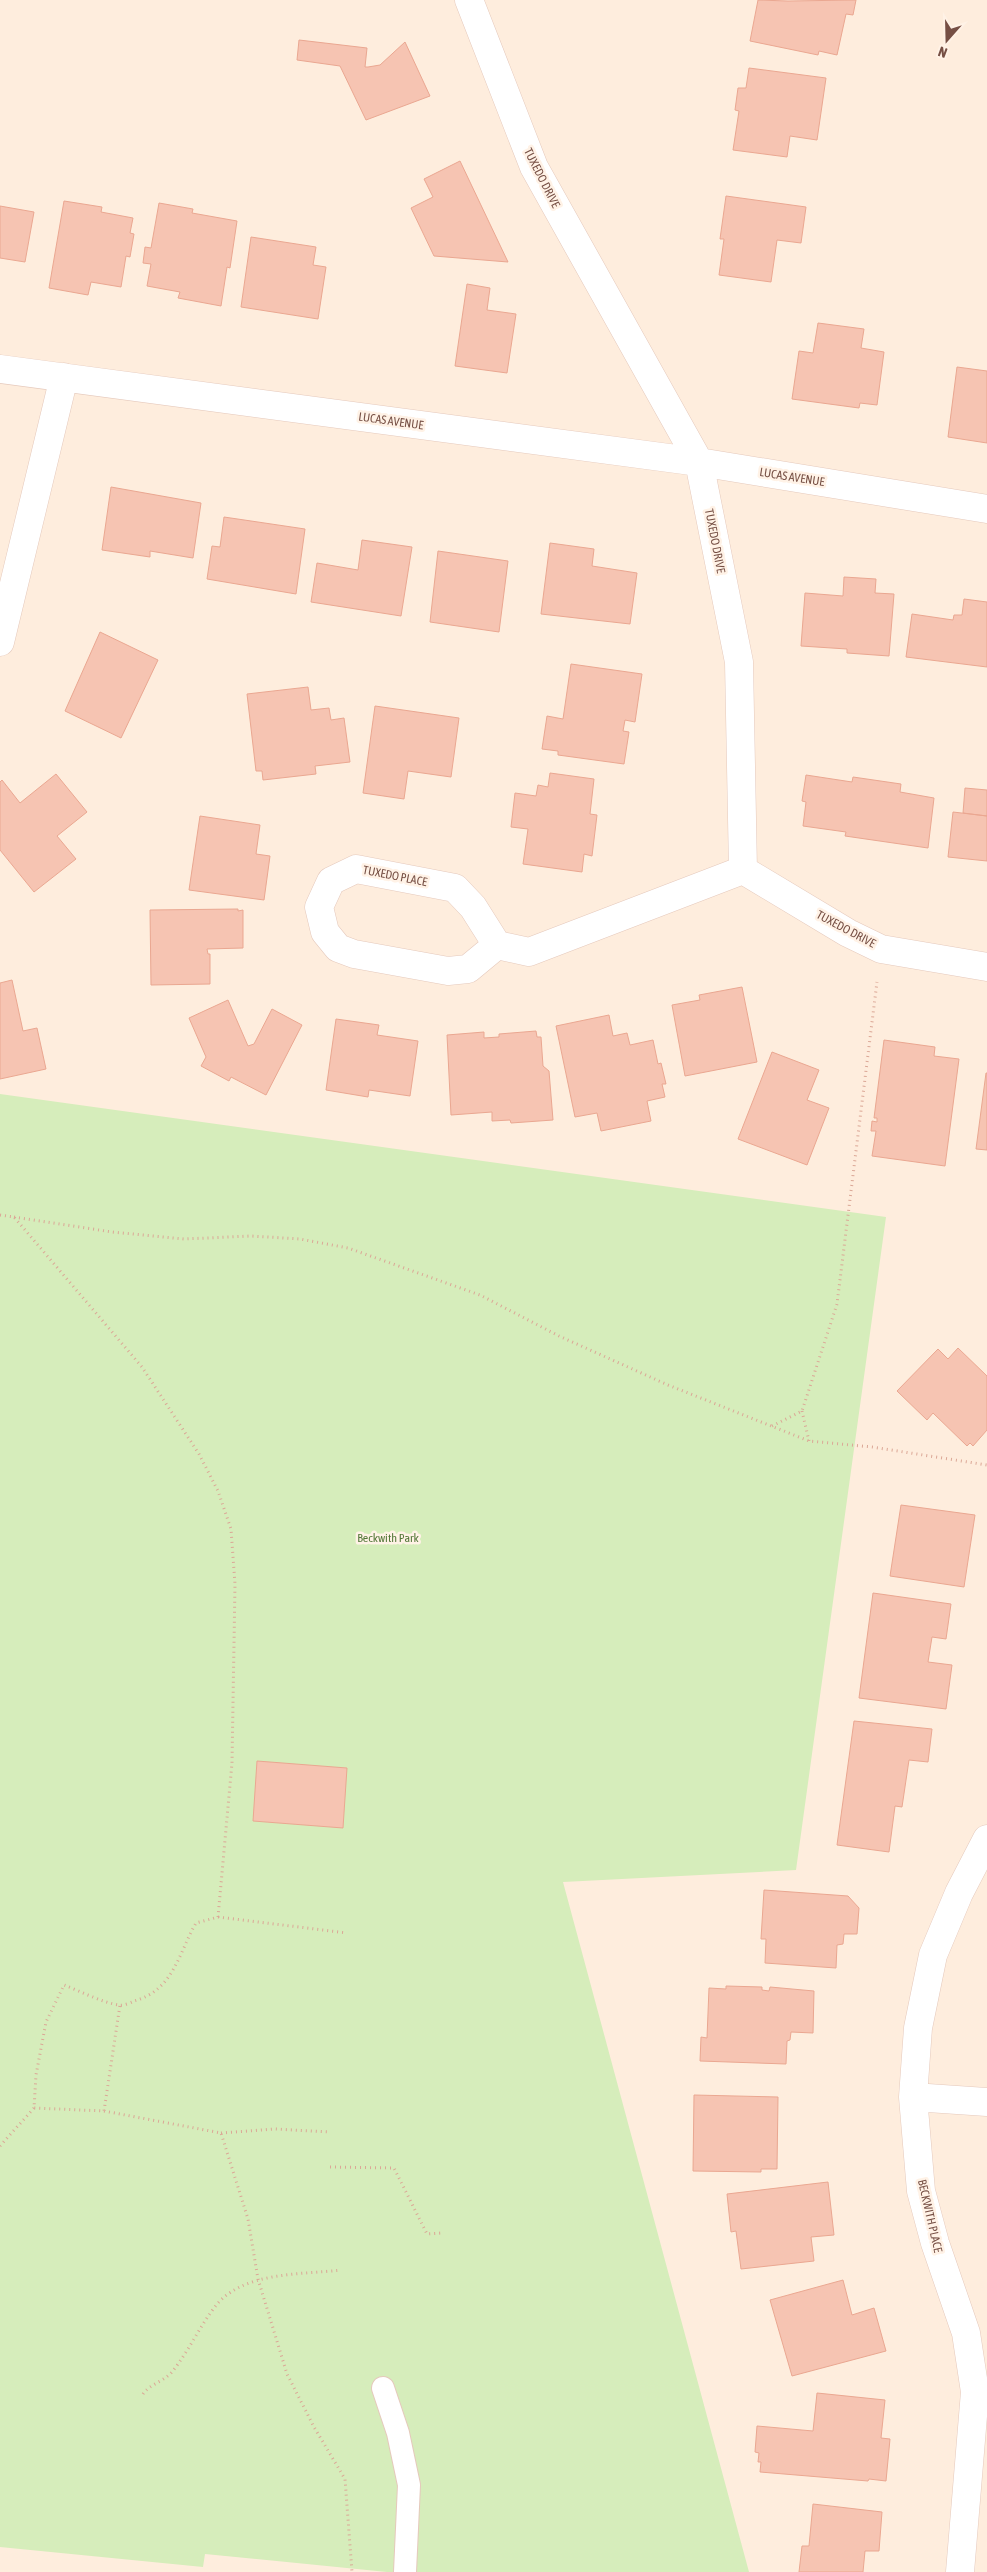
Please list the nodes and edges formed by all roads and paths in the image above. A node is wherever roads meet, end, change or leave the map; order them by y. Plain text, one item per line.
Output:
1 (469, 0) edge
2 (0, 370) edge
3 (64, 378) junction
4 (699, 462) junction
5 (987, 509) edge
6 (0, 642) edge
7 (743, 870) junction
8 (497, 945) junction
9 (882, 949) junction
10 (987, 967) edge
11 (0, 1215) edge
12 (14, 1217) junction
13 (802, 1411) junction
14 (771, 1426) junction
15 (809, 1441) junction
16 (987, 1465) edge
17 (987, 1839) edge
18 (218, 1917) junction
19 (348, 1933) dead end
20 (120, 2005) junction
21 (914, 2097) junction
22 (987, 2102) edge
23 (34, 2108) junction
24 (104, 2111) junction
25 (220, 2132) junction
26 (330, 2132) dead end
27 (0, 2146) edge
28 (330, 2167) dead end
29 (441, 2233) dead end
30 (341, 2270) dead end
31 (258, 2279) junction
32 (383, 2388) dead end
33 (142, 2394) dead end
34 (352, 2572) edge
35 (405, 2572) edge
36 (960, 2572) edge

1 - 4 street, TUXEDO DRIVE
2 - 3 street, LUCAS AVENUE
3 - 4 street, LUCAS AVENUE
3 - 6 street
4 - 5 street, LUCAS AVENUE
4 - 7 street, TUXEDO DRIVE
7 - 8 street
7 - 9 street, TUXEDO DRIVE
8 - 8 street, TUXEDO PLACE
9 - 10 street, TUXEDO DRIVE
9 - 13 path
11 - 12 path
12 - 14 path
12 - 18 path
13 - 14 path
13 - 15 path
14 - 15 path
15 - 16 path
17 - 21 street, BECKWITH PLACE
18 - 19 path
18 - 20 path
20 - 23 path
20 - 24 path
21 - 22 street
21 - 36 street, BECKWITH PLACE
23 - 24 path
23 - 27 path
24 - 25 path
25 - 26 path
25 - 31 path
28 - 29 path
30 - 31 path
31 - 33 path
31 - 34 path
32 - 35 lane

